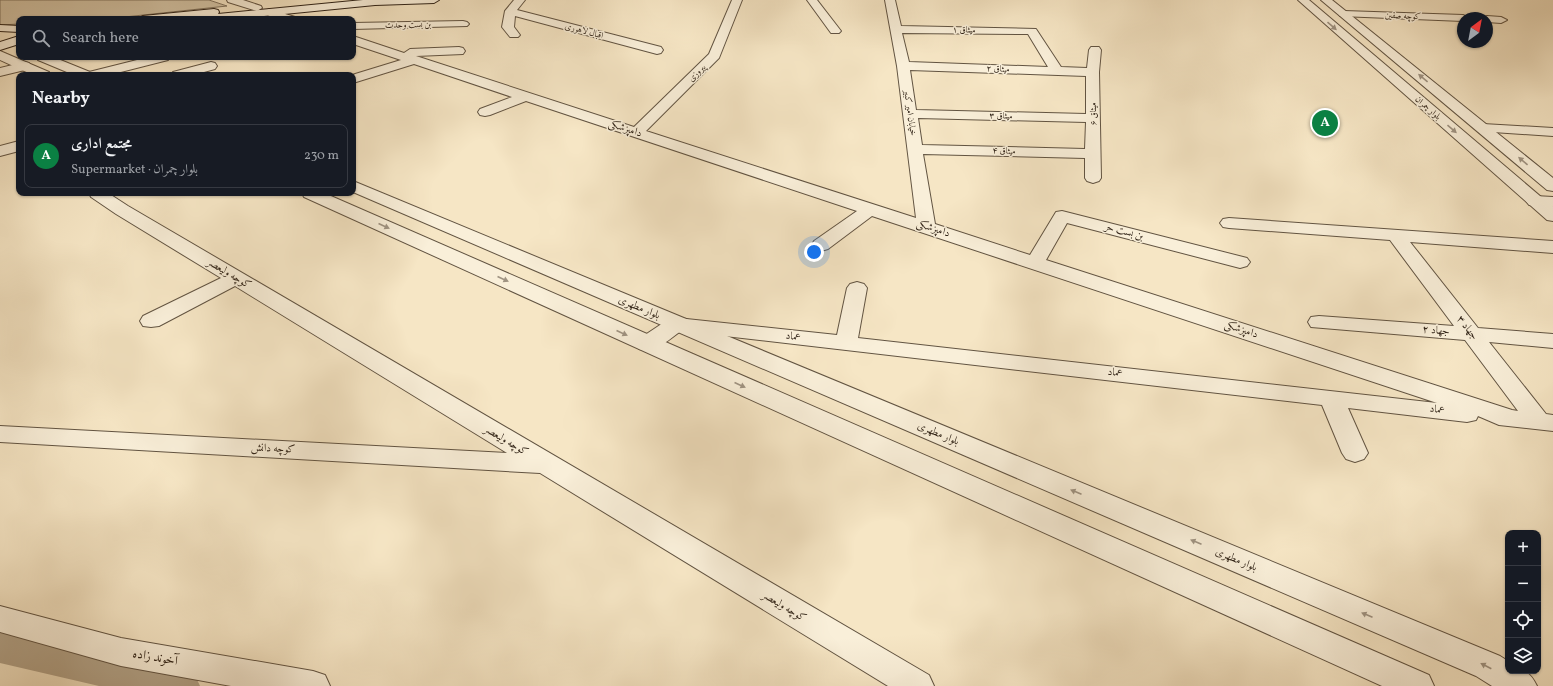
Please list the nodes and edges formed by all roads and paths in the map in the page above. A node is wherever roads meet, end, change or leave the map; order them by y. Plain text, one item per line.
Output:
1 (232, 0) edge
2 (336, 0) edge
3 (434, 0) edge
4 (520, 0) edge
5 (738, 0) edge
6 (812, 0) edge
7 (890, 0) edge
8 (1303, 0) edge
9 (1326, 0) edge
10 (257, 8) junction
11 (510, 11) junction
12 (269, 12) junction
13 (1344, 14) junction
14 (174, 16) edge
15 (229, 16) edge
16 (281, 16) edge
17 (1457, 18) edge
18 (1493, 19) edge
19 (1502, 20) dead end
20 (463, 24) dead end
21 (356, 26) edge
22 (0, 28) edge
23 (896, 28) junction
24 (835, 31) dead end
25 (514, 35) dead end
26 (15, 41) edge
27 (356, 41) edge
28 (657, 50) dead end
29 (1095, 50) dead end
30 (459, 51) dead end
31 (0, 55) edge
32 (405, 57) junction
33 (49, 60) edge
34 (152, 60) edge
35 (25, 66) junction
36 (211, 66) dead end
37 (903, 66) junction
38 (1057, 71) junction
39 (0, 72) edge
40 (38, 72) edge
41 (78, 72) edge
42 (106, 72) edge
43 (189, 72) edge
44 (1093, 72) junction
45 (356, 78) edge
46 (526, 96) junction
47 (485, 112) dead end
48 (910, 114) junction
49 (1093, 118) junction
50 (1483, 128) junction
51 (637, 132) junction
52 (1553, 132) edge
53 (0, 137) edge
54 (16, 145) edge
55 (16, 146) edge
56 (914, 149) junction
57 (0, 151) edge
58 (1094, 154) junction
59 (1094, 178) dead end
60 (1553, 186) edge
61 (356, 187) edge
62 (102, 196) edge
63 (317, 196) edge
64 (387, 200) junction
65 (1535, 201) junction
66 (1553, 202) edge
67 (870, 209) junction
68 (355, 213) junction
69 (1553, 216) edge
70 (1229, 223) dead end
71 (926, 227) junction
72 (1395, 235) junction
73 (821, 245) dead end
74 (1553, 247) edge
75 (1240, 262) dead end
76 (1035, 263) junction
77 (236, 278) junction
78 (857, 288) dead end
79 (151, 321) dead end
80 (1319, 322) dead end
81 (676, 324) junction
82 (1471, 334) junction
83 (1553, 341) edge
84 (846, 343) junction
85 (647, 344) junction
86 (1331, 398) junction
87 (1512, 419) junction
88 (1546, 422) edge
89 (0, 434) edge
90 (1355, 453) dead end
91 (546, 464) junction
92 (0, 619) edge
93 (1339, 652) junction
94 (313, 686) edge
95 (917, 686) edge
96 (1397, 686) edge
97 (1417, 686) edge
98 (1520, 686) edge

1 - 10 street
2 - 10 street
3 - 12 street
4 - 11 street
5 - 51 street, پیروزی
6 - 24 street
7 - 23 street, خیابان امیر کبیر
8 -> 65 street, بلوار چمران
9 - 13 street, بلوار چمران
10 - 14 street
11 - 25 street
11 - 28 street, اقبال لاهوری
12 - 15 street
12 - 16 street
13 - 17 street, کوچه صفین
50 -> 13 street, بلوار چمران
18 - 19 street
20 - 21 street, بن بست وحدت
22 - 26 street
23 - 37 street, خیابان امیر کبیر
23 - 38 street, میثاق ۱
27 - 32 street, دامپزشکی
29 - 44 street, میثاق ۶
30 - 32 street
31 - 35 street
32 - 45 street
32 - 46 street, دامپزشکی
33 - 41 street
34 - 42 street
35 - 39 street
35 - 40 street
36 - 43 street
37 - 38 street, میثاق ۲
37 - 48 street, خیابان امیر کبیر
38 - 44 street, میثاق ۲
44 - 49 street, میثاق ۶
46 - 47 street
46 - 51 street, دامپزشکی
48 - 49 street, میثاق ۳
48 - 56 street, خیابان امیر کبیر
49 - 58 street, میثاق ۶
50 - 52 street
60 -> 50 street, بلوار چمران
51 - 67 street, دامپزشکی
53 - 54 street
55 - 57 street
56 - 58 street, میثاق ۴
56 - 71 street, خیابان امیر کبیر
58 - 59 street, میثاق ۶
61 - 64 street, بلوار مطهری
62 - 77 street, کوچه ولیعصر
63 - 68 street
64 - 68 street
64 - 81 street, بلوار مطهری
65 - 66 street
65 - 69 street, بلوار چمران
67 - 71 street, دامپزشکی
67 - 73 street
68 -> 85 street
70 - 72 street
71 - 76 street, دامپزشکی
72 - 74 street
72 - 82 street, جهاد ۳
75 - 76 street, بن بست حر
76 - 87 street, دامپزشکی
77 - 79 street
77 - 91 street, کوچه ولیعصر
78 - 84 street
80 - 82 street, جهاد ۲
81 - 84 street, عماد
81 - 85 street
98 -> 81 street, بلوار مطهری
82 - 83 street, جهاد ۲
82 - 88 street, جهاد ۳
84 - 86 street, عماد
85 -> 93 street
86 - 87 street, عماد
86 - 90 street
87 - 88 street, عماد
89 - 91 street, کوچه دانش
91 - 95 street, کوچه ولیعصر
92 - 94 street, آخوند زاده
93 - 96 street
93 - 97 street

